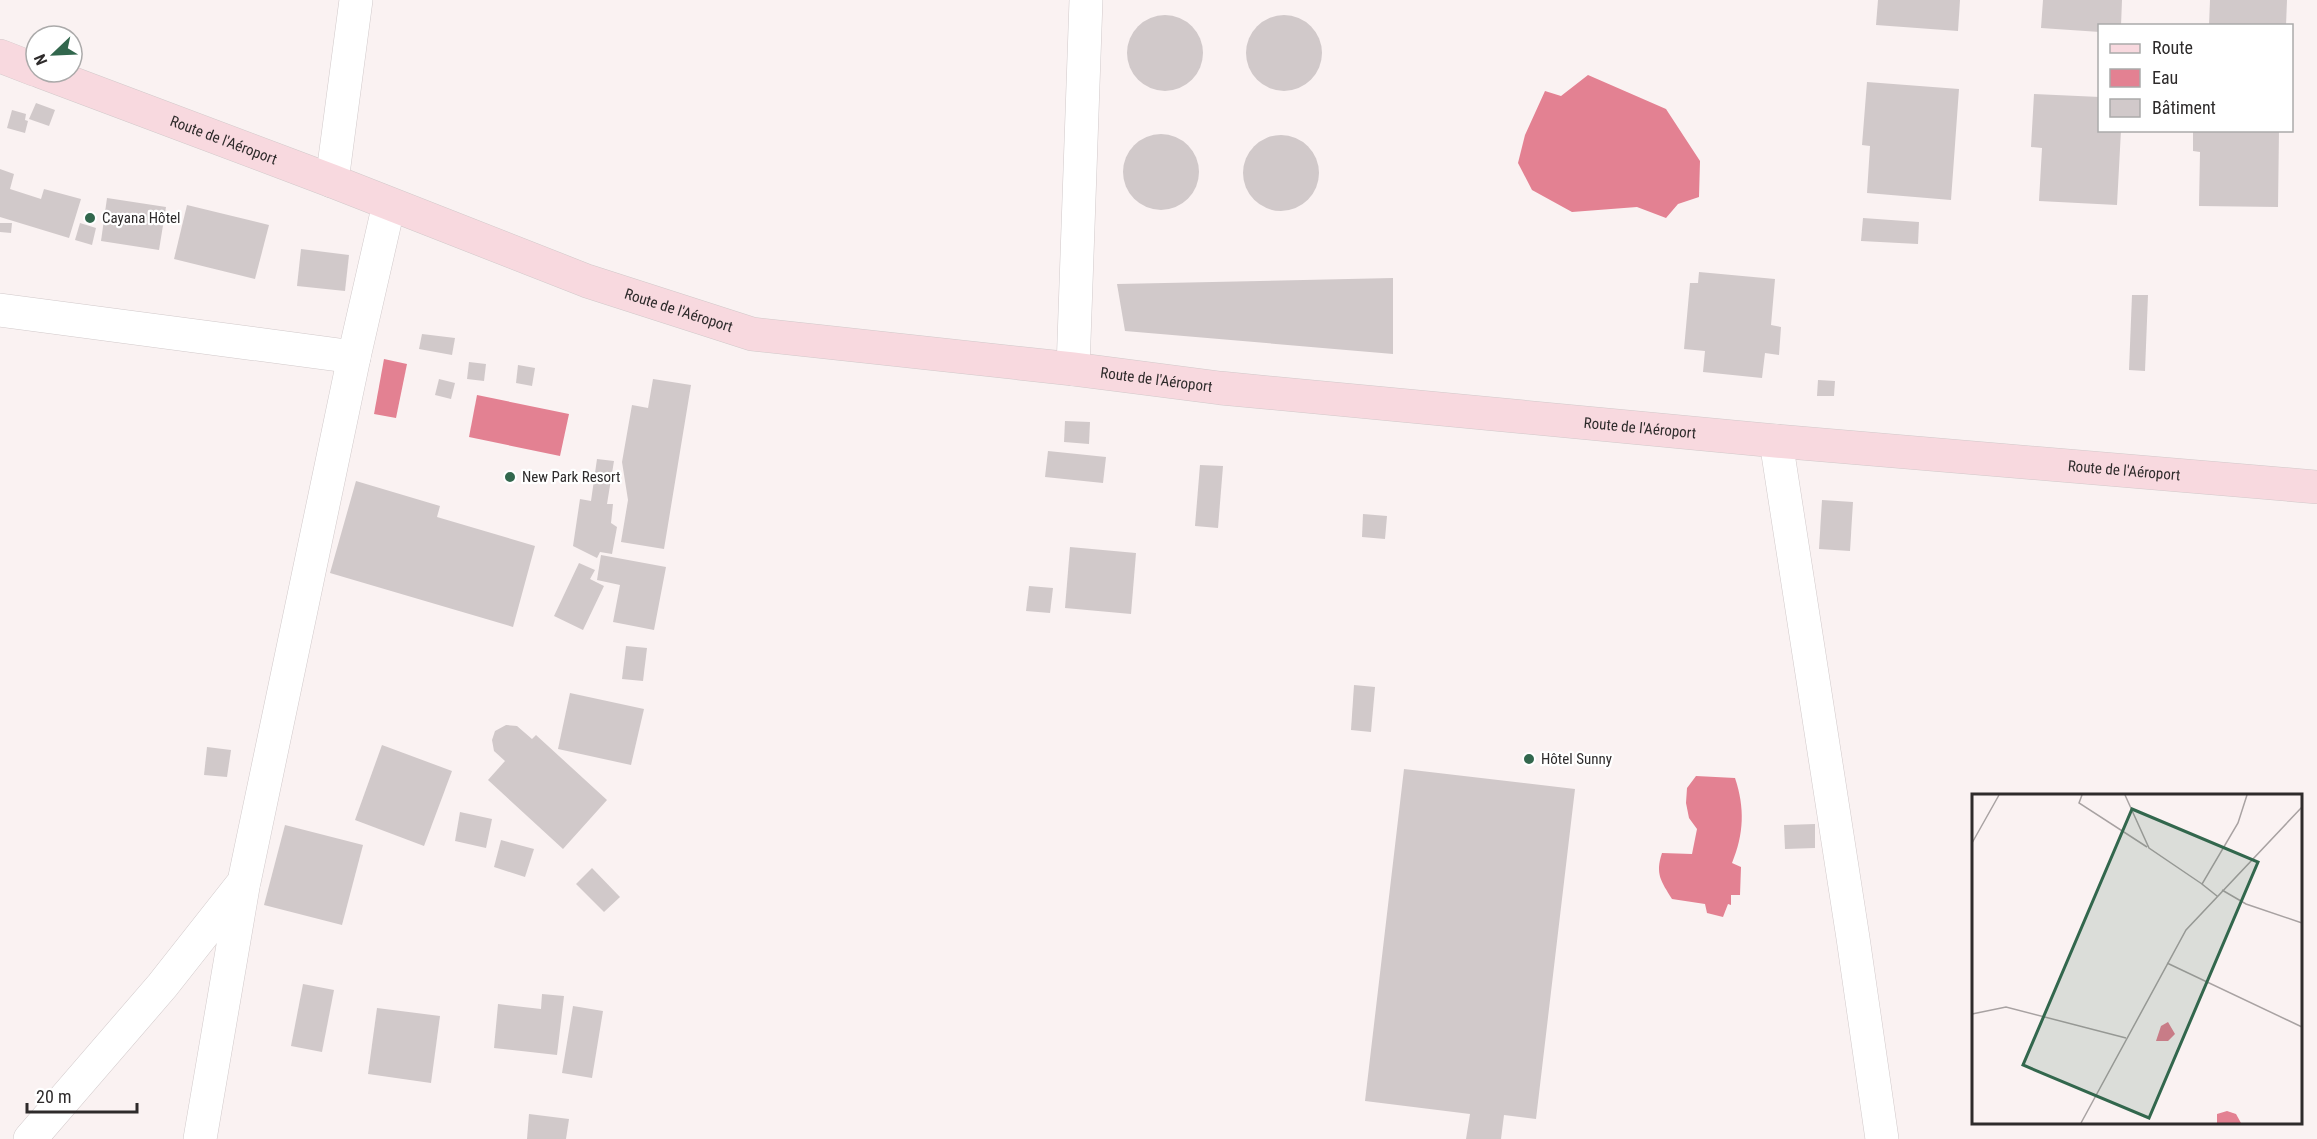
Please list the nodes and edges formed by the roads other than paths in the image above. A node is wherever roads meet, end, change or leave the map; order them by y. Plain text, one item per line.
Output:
1 (356, 0) edge
2 (1086, 0) edge
3 (0, 56) edge
4 (24, 65) edge
5 (74, 84) edge
6 (332, 181) junction
7 (389, 204) junction
8 (0, 310) edge
9 (354, 357) junction
10 (1073, 369) junction
11 (1776, 441) junction
12 (2317, 487) edge
13 (244, 882) junction
14 (30, 1139) edge
15 (200, 1139) edge
16 (1882, 1139) edge

1 - 6 street
2 - 10 street
3 - 4 main road
5 - 6 main road, Route de l'Aéroport
6 - 7 main road, Route de l'Aéroport
7 - 9 street
7 - 10 main road, Route de l'Aéroport
8 - 9 street
9 - 13 street
10 - 11 main road, Route de l'Aéroport
11 - 12 main road, Route de l'Aéroport
11 - 16 street
13 - 14 street
13 - 15 street

